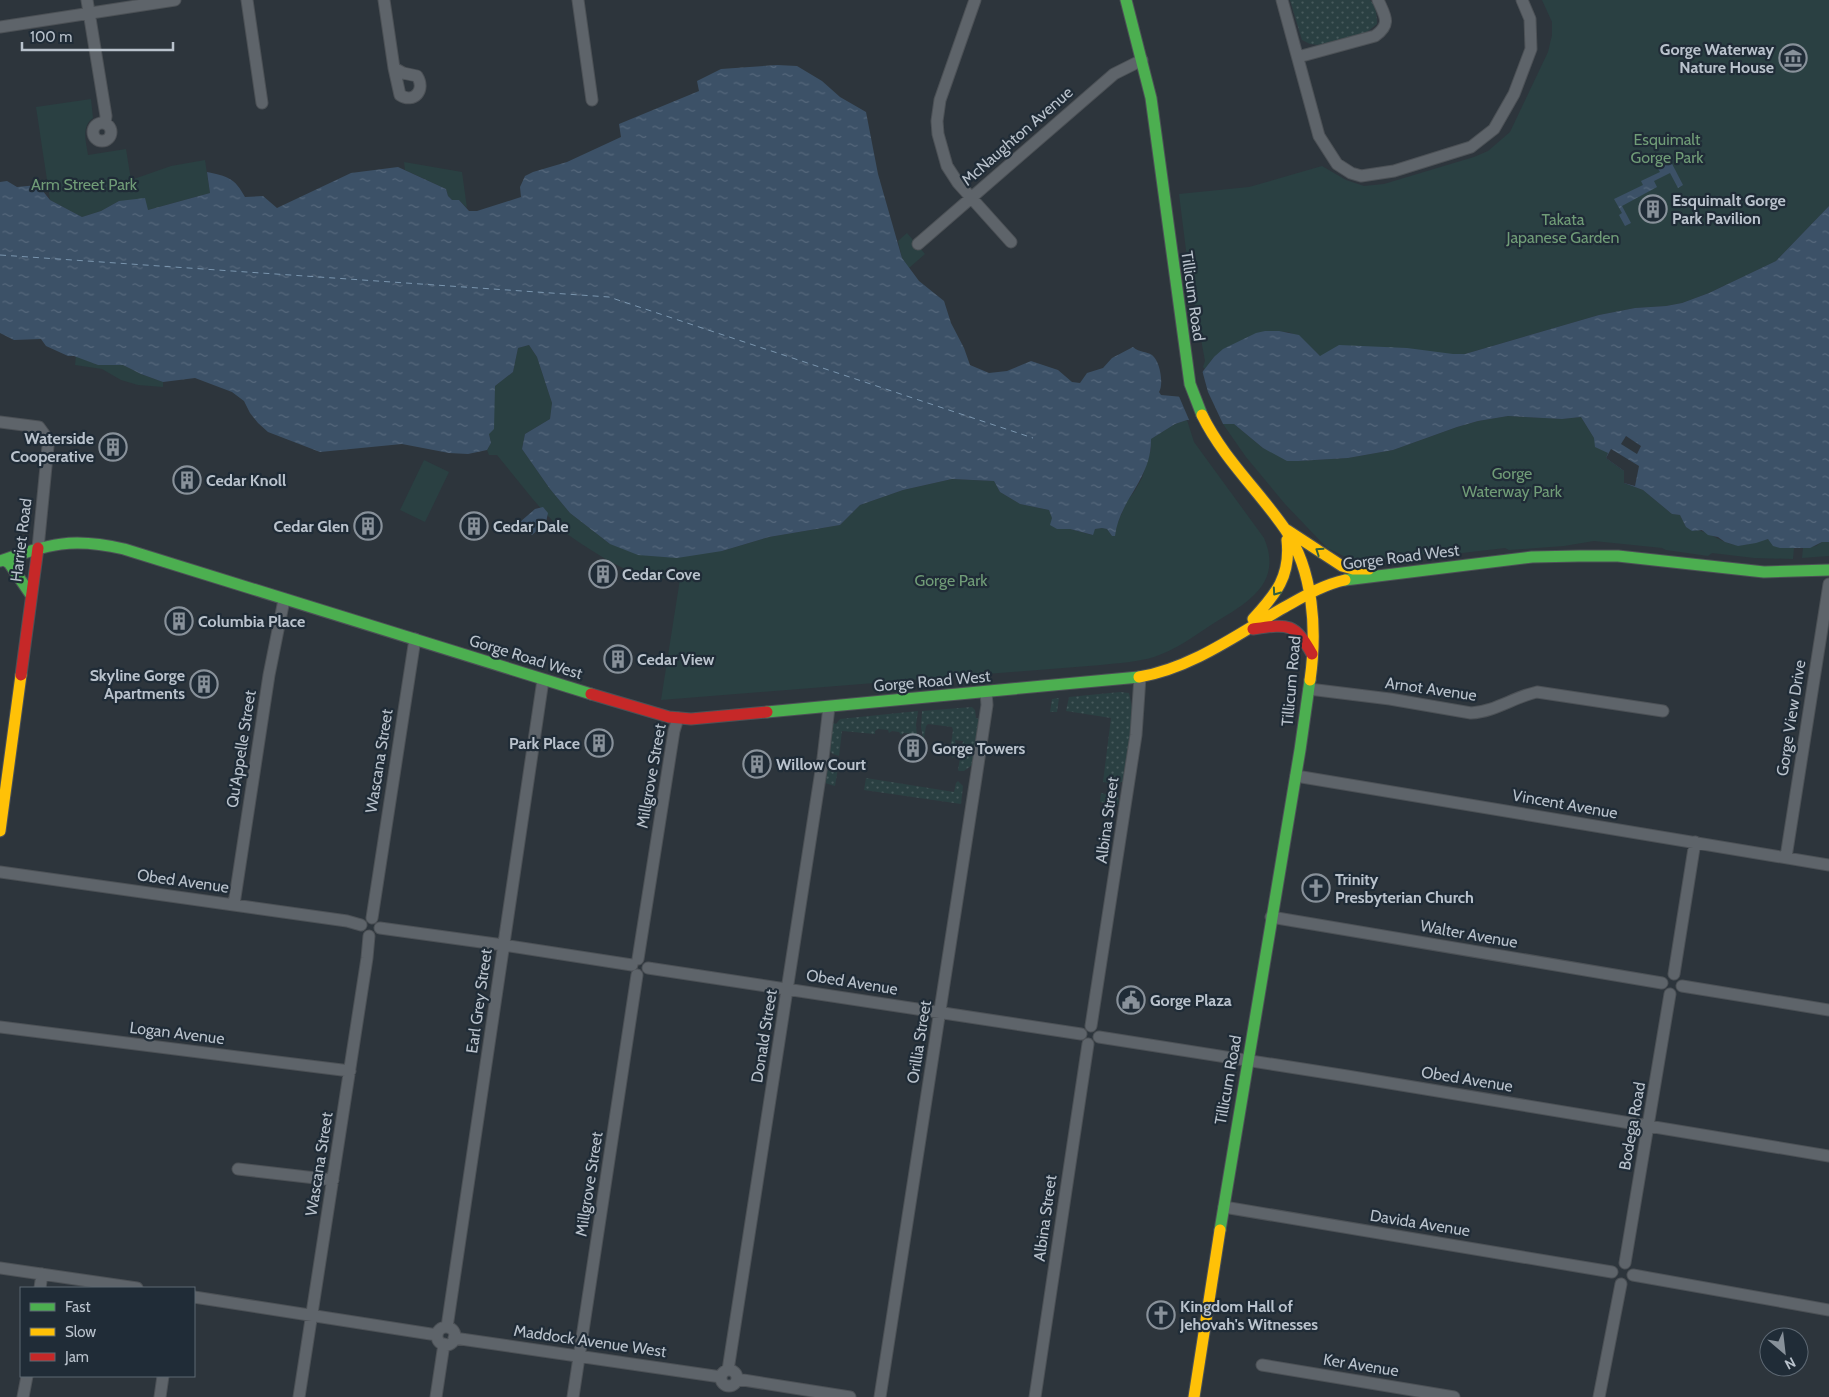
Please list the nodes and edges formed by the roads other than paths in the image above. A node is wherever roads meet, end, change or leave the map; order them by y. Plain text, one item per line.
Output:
1 (87, 0) edge
2 (175, 0) edge
3 (247, 0) edge
4 (384, 0) edge
5 (578, 0) edge
6 (975, 0) edge
7 (1126, 0) edge
8 (1282, 0) edge
9 (1378, 0) edge
10 (1522, 0) edge
11 (89, 14) junction
12 (0, 27) edge
13 (1298, 57) junction
14 (1142, 60) junction
15 (394, 68) dead end
16 (592, 100) dead end
17 (262, 103) dead end
18 (104, 123) dead end
19 (971, 197) junction
20 (1011, 242) dead end
21 (918, 244) dead end
22 (0, 422) edge
23 (1285, 529) junction
24 (38, 548) junction
25 (2, 560) edge
26 (1829, 570) edge
27 (1398, 573) junction
28 (1829, 584) edge
29 (1310, 593) junction
30 (31, 595) junction
31 (284, 600) junction
32 (1244, 630) junction
33 (415, 639) junction
34 (1312, 654) junction
35 (1140, 678) junction
36 (543, 680) junction
37 (1310, 689) junction
38 (986, 692) junction
39 (829, 707) junction
40 (1663, 711) dead end
41 (678, 718) junction
42 (1296, 776) junction
43 (0, 831) edge
44 (1695, 842) junction
45 (1786, 857) junction
46 (1829, 865) edge
47 (0, 872) edge
48 (234, 904) junction
49 (372, 918) junction
50 (1271, 918) junction
51 (361, 925) junction
52 (380, 928) junction
53 (369, 936) junction
54 (504, 945) junction
55 (636, 967) junction
56 (1674, 974) junction
57 (1662, 982) junction
58 (1682, 986) junction
59 (788, 989) junction
60 (1670, 994) junction
61 (1829, 1010) edge
62 (940, 1012) junction
63 (1092, 1026) junction
64 (0, 1027) edge
65 (1081, 1034) junction
66 (1099, 1037) junction
67 (1088, 1044) junction
68 (1248, 1060) junction
69 (350, 1071) junction
70 (1648, 1126) junction
71 (1829, 1156) edge
72 (238, 1169) dead end
73 (333, 1180) junction
74 (1224, 1207) junction
75 (1625, 1263) junction
76 (0, 1268) edge
77 (1612, 1272) junction
78 (42, 1274) junction
79 (1633, 1275) junction
80 (1621, 1284) junction
81 (40, 1287) edge
82 (130, 1287) edge
83 (195, 1297) edge
84 (1829, 1310) edge
85 (312, 1314) junction
86 (447, 1327) junction
87 (437, 1335) junction
88 (454, 1338) junction
89 (444, 1344) junction
90 (580, 1355) junction
91 (1262, 1366) dead end
92 (27, 1377) edge
93 (163, 1377) edge
94 (728, 1382) edge
95 (24, 1397) edge
96 (160, 1397) edge
97 (299, 1397) edge
98 (436, 1397) edge
99 (573, 1397) edge
100 (850, 1397) edge
101 (880, 1397) edge
102 (1035, 1397) edge
103 (1194, 1397) edge
104 (1454, 1397) edge
105 (1600, 1397) edge

1 - 11 street
2 - 11 street
3 - 17 street
4 - 15 street
5 - 16 street
6 - 19 street
7 - 14 main road, Tillicum Road
8 - 13 street
9 - 13 street
10 - 13 street
11 - 12 street
11 - 18 street
14 - 19 street, McNaughton Avenue
14 - 23 main road, Tillicum Road
19 - 20 street
19 - 21 street, McNaughton Avenue
22 - 24 street, Harriet Road
27 -> 23 main road
23 - 29 main road, Tillicum Road
23 -> 32 main road
24 - 25 main road, Gorge Road West
24 - 30 main road, Harriet Road
24 - 31 main road, Gorge Road West
25 - 30 main road
26 - 27 main road, Gorge Road West
27 - 29 main road, Gorge Road West
28 - 45 street, Gorge View Drive
29 - 32 main road, Gorge Road West
29 - 34 main road, Tillicum Road
30 - 43 main road, Harriet Road
31 - 33 main road, Gorge Road West
31 - 48 street, Qu'Appelle Street
32 - 34 main road
32 - 35 main road, Gorge Road West
33 - 36 main road, Gorge Road West
33 - 49 street, Wascana Street
34 - 37 main road, Tillicum Road
35 - 38 main road, Gorge Road West
35 - 63 street, Albina Street
36 - 41 main road, Gorge Road West
36 - 54 street, Earl Grey Street
37 - 40 street, Arnot Avenue
37 - 42 main road, Tillicum Road
38 - 39 main road, Gorge Road West
38 - 62 street, Orillia Street
39 - 41 main road, Gorge Road West
39 - 59 street, Donald Street
41 - 55 street, Millgrove Street
42 - 44 street, Vincent Avenue
42 - 50 main road, Tillicum Road
44 - 45 street, Vincent Avenue
44 - 56 street
45 - 46 street, Vincent Avenue
47 - 48 street, Obed Avenue
48 - 51 street, Obed Avenue
49 - 51 street
49 - 52 street
50 - 57 street, Walter Avenue
50 - 68 main road, Tillicum Road
51 - 53 street
52 - 53 street
52 - 54 street
53 - 69 street, Wascana Street
54 - 55 street
54 - 86 street, Earl Grey Street
55 - 59 street, Obed Avenue
55 - 90 street, Millgrove Street
56 - 57 street
56 - 58 street
57 - 60 street
58 - 60 street
58 - 61 street
59 - 62 street, Obed Avenue
59 - 94 street, Donald Street
60 - 70 street, Bodega Road
62 - 65 street, Obed Avenue
62 - 101 street, Orillia Street
63 - 65 street
63 - 66 street
64 - 69 street, Logan Avenue
65 - 67 street
66 - 67 street
66 - 68 street, Obed Avenue
67 - 102 street, Albina Street
68 - 70 street, Obed Avenue
68 - 74 main road, Tillicum Road
69 - 73 street, Wascana Street
70 - 71 street, Obed Avenue
70 - 75 street, Bodega Road
72 - 73 street
73 - 85 street, Wascana Street
74 - 77 street, Davida Avenue
74 - 103 main road, Tillicum Road
75 - 77 street
75 - 79 street
76 - 78 street
77 - 80 street
78 - 81 street
78 - 82 street
79 - 80 street
79 - 84 street
80 - 105 street
83 - 85 street
85 - 87 street
85 - 97 street, Wascana Street
86 - 87 street
86 - 88 street
87 - 89 street
88 - 89 street
88 - 90 street, Maddock Avenue West
89 - 98 street
90 - 94 street, Maddock Avenue West
90 - 99 street, Millgrove Street
91 - 104 street, Ker Avenue
92 - 95 street
93 - 96 street
94 - 100 street, Maddock Avenue West

